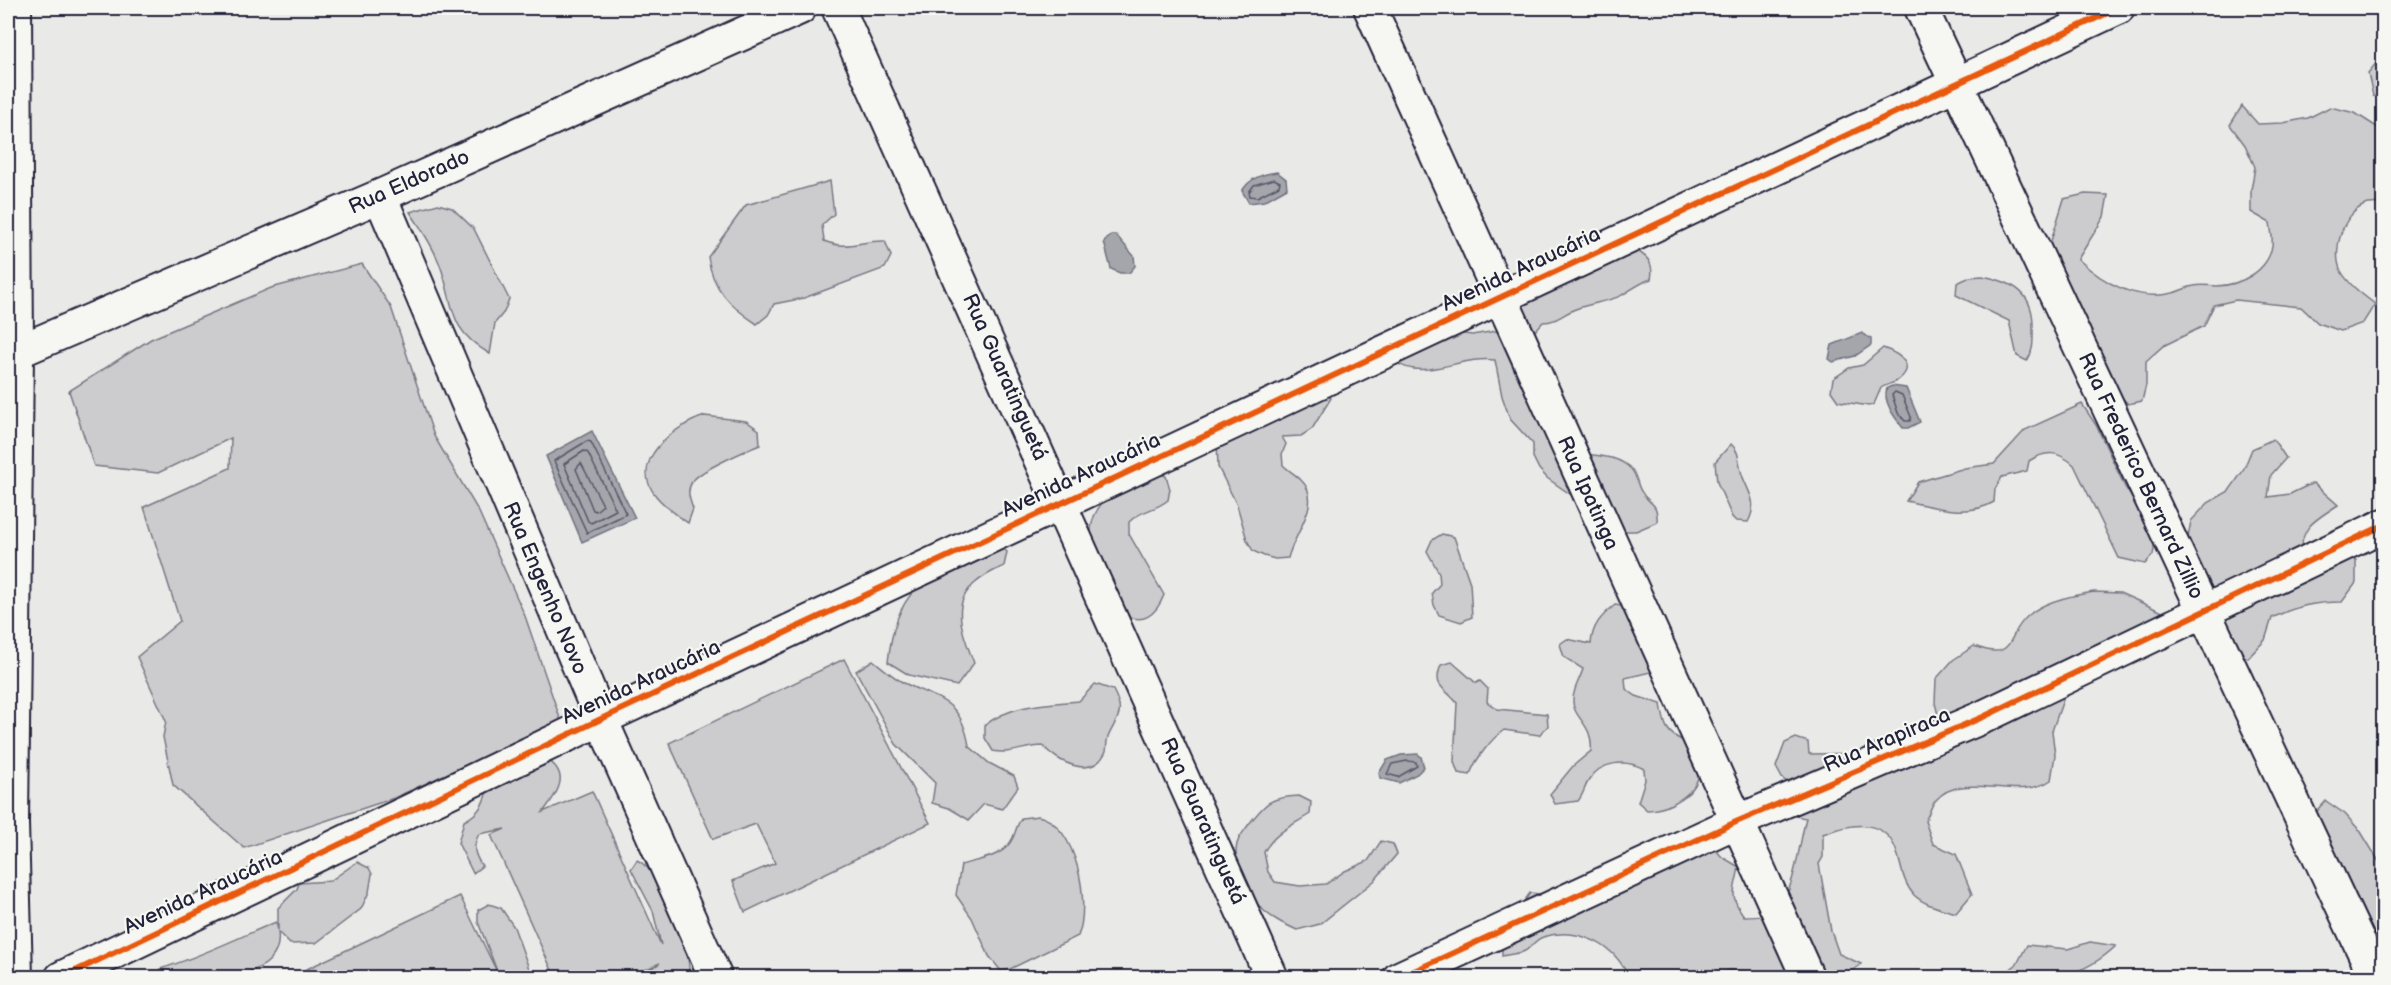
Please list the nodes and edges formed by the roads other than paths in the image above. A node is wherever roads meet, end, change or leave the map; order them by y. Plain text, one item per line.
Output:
1 (15, 8) edge
2 (800, 8) edge
3 (838, 8) edge
4 (1370, 8) edge
5 (1921, 8) edge
6 (2118, 8) edge
7 (1957, 83) junction
8 (380, 196) junction
9 (1499, 298) junction
10 (17, 352) junction
11 (1062, 502) junction
12 (2384, 525) edge
13 (11, 527) edge
14 (2204, 611) junction
15 (601, 719) junction
16 (1736, 822) junction
17 (10, 823) edge
18 (16, 978) edge
19 (61, 978) edge
20 (716, 978) edge
21 (1272, 978) edge
22 (1399, 978) edge
23 (1808, 978) edge
24 (2376, 978) edge

1 - 10 street
2 - 8 street, Rua Eldorado
3 - 11 street, Rua Guaratinguetá
4 - 9 street, Rua Ipatinga
5 - 7 street, Rua Frederico Bernard Zillio
6 - 7 street, Avenida Araucária
7 - 9 street, Avenida Araucária
7 - 14 street, Rua Frederico Bernard Zillio
8 - 10 street, Rua Eldorado
8 - 15 street, Rua Engenho Novo
9 - 11 street, Avenida Araucária
9 - 16 street, Rua Ipatinga
10 - 13 street
11 - 15 street, Avenida Araucária
11 - 21 street, Rua Guaratinguetá
12 - 14 street, Rua Arapiraca
13 - 17 street
14 - 16 street, Rua Arapiraca
14 - 24 street, Rua Frederico Bernard Zillio
15 - 19 street, Avenida Araucária
15 - 20 street, Rua Engenho Novo
16 - 22 street, Rua Arapiraca
16 - 23 street, Rua Ipatinga
17 - 18 street

